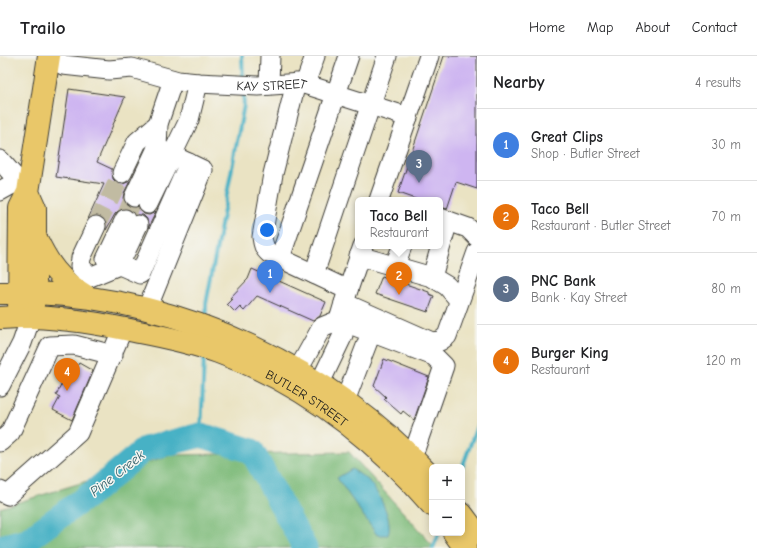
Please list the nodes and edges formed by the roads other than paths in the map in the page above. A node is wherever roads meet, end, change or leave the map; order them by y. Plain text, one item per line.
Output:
1 (50, 56) edge
2 (116, 56) edge
3 (270, 56) edge
4 (314, 56) edge
5 (349, 56) edge
6 (387, 56) edge
7 (429, 56) edge
8 (132, 68) junction
9 (174, 80) junction
10 (198, 83) junction
11 (301, 84) junction
12 (264, 85) junction
13 (336, 94) junction
14 (371, 105) junction
15 (408, 117) junction
16 (158, 124) junction
17 (164, 151) junction
18 (0, 160) edge
19 (188, 163) junction
20 (122, 173) tunnel mouth
21 (23, 187) junction
22 (0, 191) edge
23 (384, 197) edge
24 (141, 200) tunnel mouth
25 (444, 219) edge
26 (131, 222) tunnel mouth
27 (96, 226) tunnel mouth
28 (35, 236) junction
29 (477, 237) edge
30 (401, 249) edge
31 (438, 249) edge
32 (361, 251) edge
33 (477, 252) edge
34 (280, 258) junction
35 (118, 265) junction
36 (395, 266) junction
37 (314, 274) junction
38 (432, 277) junction
39 (18, 293) edge
40 (88, 298) junction
41 (459, 300) junction
42 (344, 304) junction
43 (155, 311) junction
44 (16, 317) edge
45 (124, 328) junction
46 (371, 333) junction
47 (440, 341) junction
48 (220, 342) junction
49 (113, 355) junction
50 (0, 361) edge
51 (444, 366) junction
52 (298, 370) junction
53 (324, 374) junction
54 (353, 378) junction
55 (0, 386) edge
56 (345, 401) junction
57 (0, 442) edge
58 (424, 481) edge
59 (0, 491) edge

1 - 8 street, KAY STREET
1 - 21 main road
2 - 8 street, KAY STREET
3 - 12 street
4 - 11 street
5 - 13 street
6 - 14 street
7 - 15 street
8 - 9 street, KAY STREET
9 - 10 street, KAY STREET
9 - 16 street
10 - 12 street, KAY STREET
10 - 17 street
11 - 12 street, KAY STREET
11 - 13 street, KAY STREET
11 - 34 street
13 - 14 street, KAY STREET
13 - 34 street
14 - 15 street, KAY STREET
14 - 37 street
15 - 23 street
16 - 17 street
16 - 20 street
17 - 19 street
17 - 24 street
18 - 21 street
19 - 35 street
19 - 43 street
21 - 22 street
21 - 28 main road
21 - 39 main road
25 - 29 street
26 - 35 street
27 - 35 street
28 - 39 main road
28 - 40 main road
30 - 36 street
31 - 38 street
32 - 36 street
32 - 42 street
33 - 41 street
34 - 37 street
36 - 38 street
37 - 42 street
38 - 41 street
39 - 40 main road, BUTLER STREET
39 - 44 main road
40 - 43 main road, BUTLER STREET
41 - 47 street
42 - 46 street
42 - 47 street
42 - 52 street
42 - 53 street
43 - 48 main road, BUTLER STREET
44 - 45 main road, BUTLER STREET
44 - 50 street
44 - 55 street
45 - 48 main road, BUTLER STREET
45 - 49 street
46 - 51 street
46 - 54 street
47 - 51 street
48 - 52 main road, BUTLER STREET
48 - 58 main road, BUTLER STREET
49 - 57 street
49 - 59 street
51 - 58 street
52 - 53 main road, BUTLER STREET
53 - 54 street
53 - 56 main road, BUTLER STREET
54 - 56 street
56 - 58 main road, BUTLER STREET

